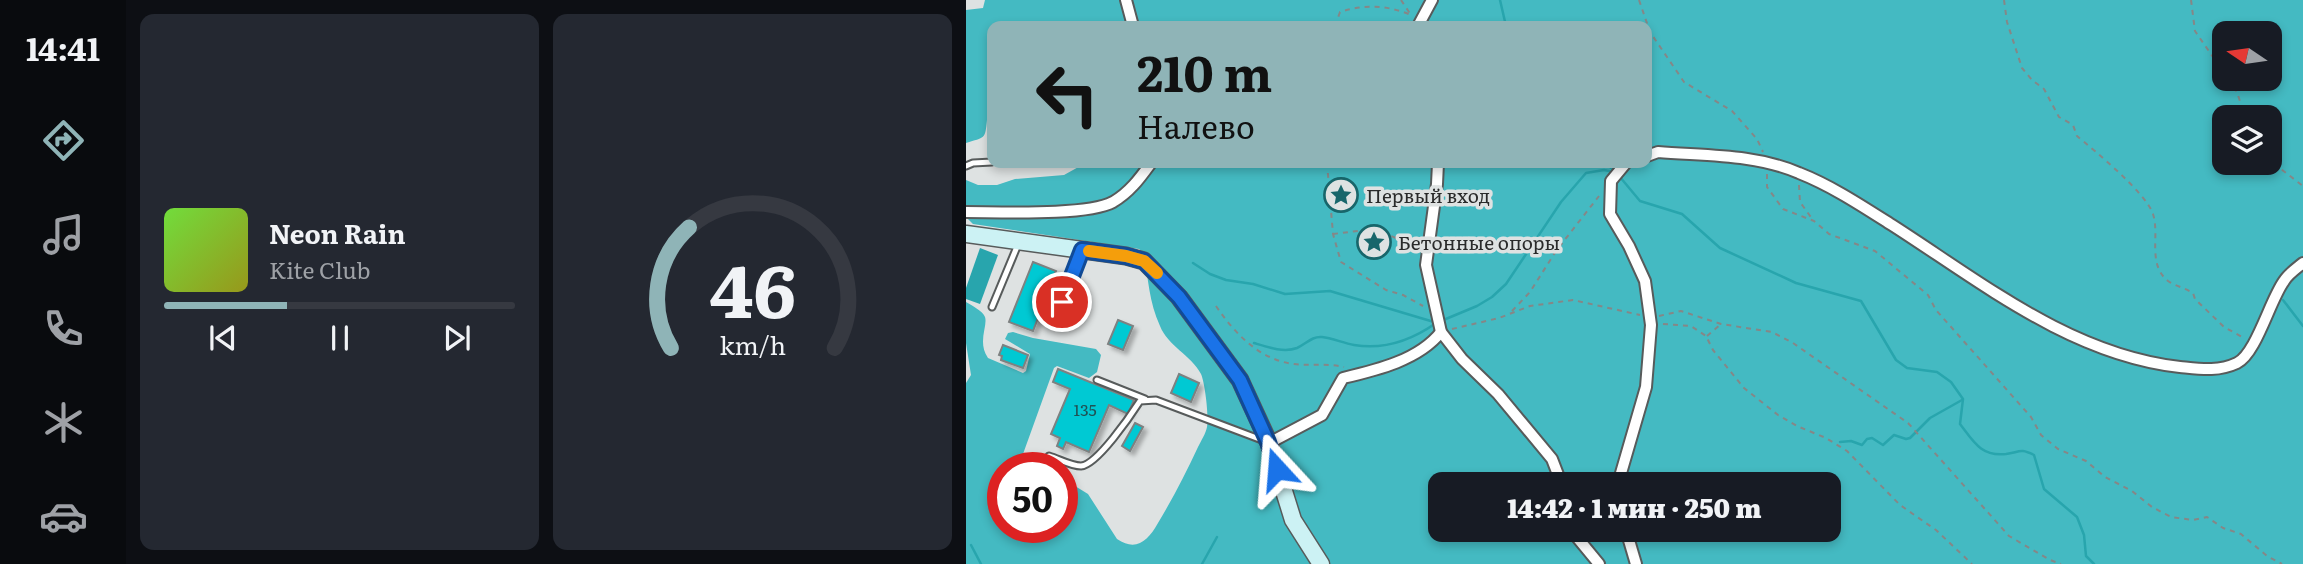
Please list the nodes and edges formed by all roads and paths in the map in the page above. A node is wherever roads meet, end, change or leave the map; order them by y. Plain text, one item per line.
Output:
1 (1126, 0) edge
2 (1402, 0) edge
3 (1432, 0) edge
4 (1639, 0) edge
5 (2004, 0) edge
6 (2191, 0) edge
7 (1132, 21) edge
8 (1337, 21) edge
9 (1421, 21) edge
10 (1646, 21) edge
11 (1652, 35) edge
12 (2212, 56) edge
13 (1652, 154) edge
14 (1766, 161) junction
15 (987, 162) edge
16 (966, 166) edge
17 (1147, 168) edge
18 (1327, 168) edge
19 (1438, 168) edge
20 (1622, 168) edge
21 (2282, 170) edge
22 (1801, 173) junction
23 (1611, 181) junction
24 (2303, 186) edge
25 (966, 212) edge
26 (1814, 221) junction
27 (966, 234) edge
28 (1333, 234) junction
29 (1020, 240) junction
30 (1429, 242) junction
31 (1082, 250) junction
32 (2303, 263) edge
33 (1216, 306) dead end
34 (992, 307) dead end
35 (1438, 310) junction
36 (1510, 314) junction
37 (1651, 321) junction
38 (1053, 323) dead end
39 (1721, 324) junction
40 (1441, 331) junction
41 (1706, 336) junction
42 (2254, 343) junction
43 (1365, 373) junction
44 (1097, 380) dead end
45 (1147, 400) junction
46 (1268, 443) junction
47 (1078, 464) edge
48 (1557, 472) edge
49 (1621, 472) edge
50 (1582, 542) edge
51 (1630, 542) edge
52 (1321, 564) edge
53 (1599, 564) edge
54 (1636, 564) edge
55 (1972, 564) edge
56 (2061, 564) edge
57 (2282, 564) edge

1 - 7 street
2 - 8 path
3 - 9 street
4 - 10 path
5 - 42 path
6 - 12 path
11 - 14 path
13 - 14 street
14 - 22 street
14 - 26 path
15 - 16 lane
17 - 25 street
18 - 28 path
19 - 30 street
20 - 23 street
21 - 24 path
22 - 26 path
22 - 42 street
23 - 36 path
23 - 37 street
26 - 57 path
27 - 29 main road
28 - 30 path
28 - 35 path
29 - 31 main road
29 - 34 lane
30 - 35 street
31 - 38 lane
31 - 46 main road
32 - 42 street
33 - 43 path
35 - 40 street
36 - 37 path
36 - 40 path
37 - 39 path
37 - 41 path
37 - 49 street
39 - 41 path
39 - 56 path
40 - 43 street
40 - 48 street
41 - 55 path
43 - 46 street
44 - 45 lane
45 - 46 lane
45 - 47 lane
46 - 52 main road
50 - 53 street
51 - 54 street

